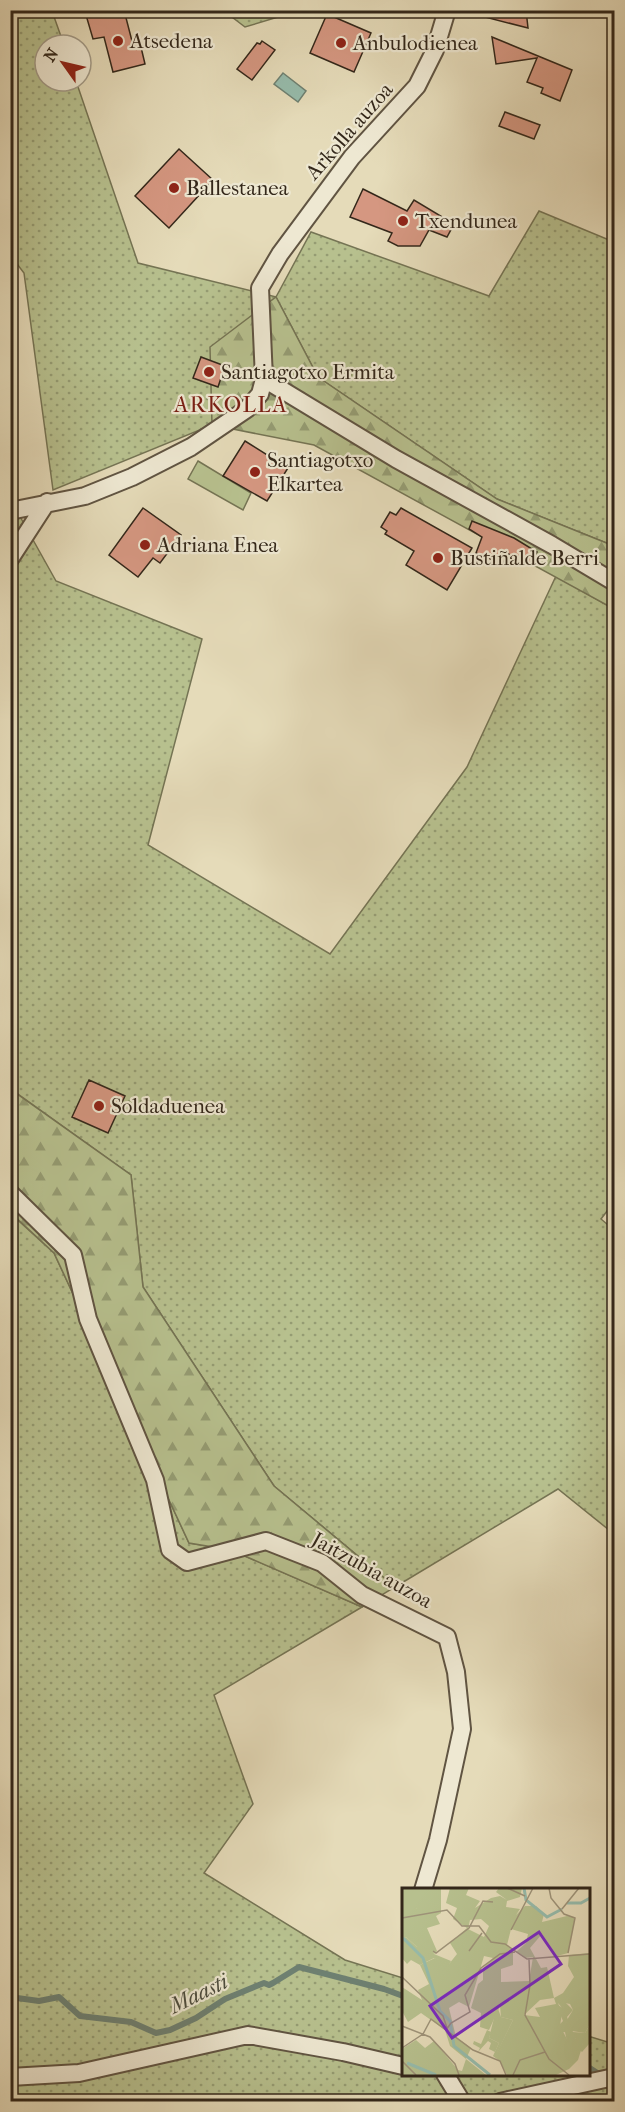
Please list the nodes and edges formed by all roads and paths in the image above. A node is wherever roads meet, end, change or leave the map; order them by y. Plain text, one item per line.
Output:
1 (447, 10) edge
2 (264, 379) junction
3 (47, 502) junction
4 (10, 511) edge
5 (10, 559) edge
6 (615, 582) edge
7 (10, 1193) edge
8 (424, 1888) edge
9 (402, 2066) edge
10 (10, 2076) edge
11 (446, 2077) edge
12 (615, 2077) edge
13 (462, 2102) edge
14 (500, 2102) edge

1 - 2 street, Arkolla auzoa
2 - 3 street, Arkolla auzoa
2 - 6 street
3 - 4 street, Arkolla auzoa
3 - 5 street
7 - 8 street, Jaitzubia auzoa
9 - 10 street
11 - 13 street
12 - 14 street

